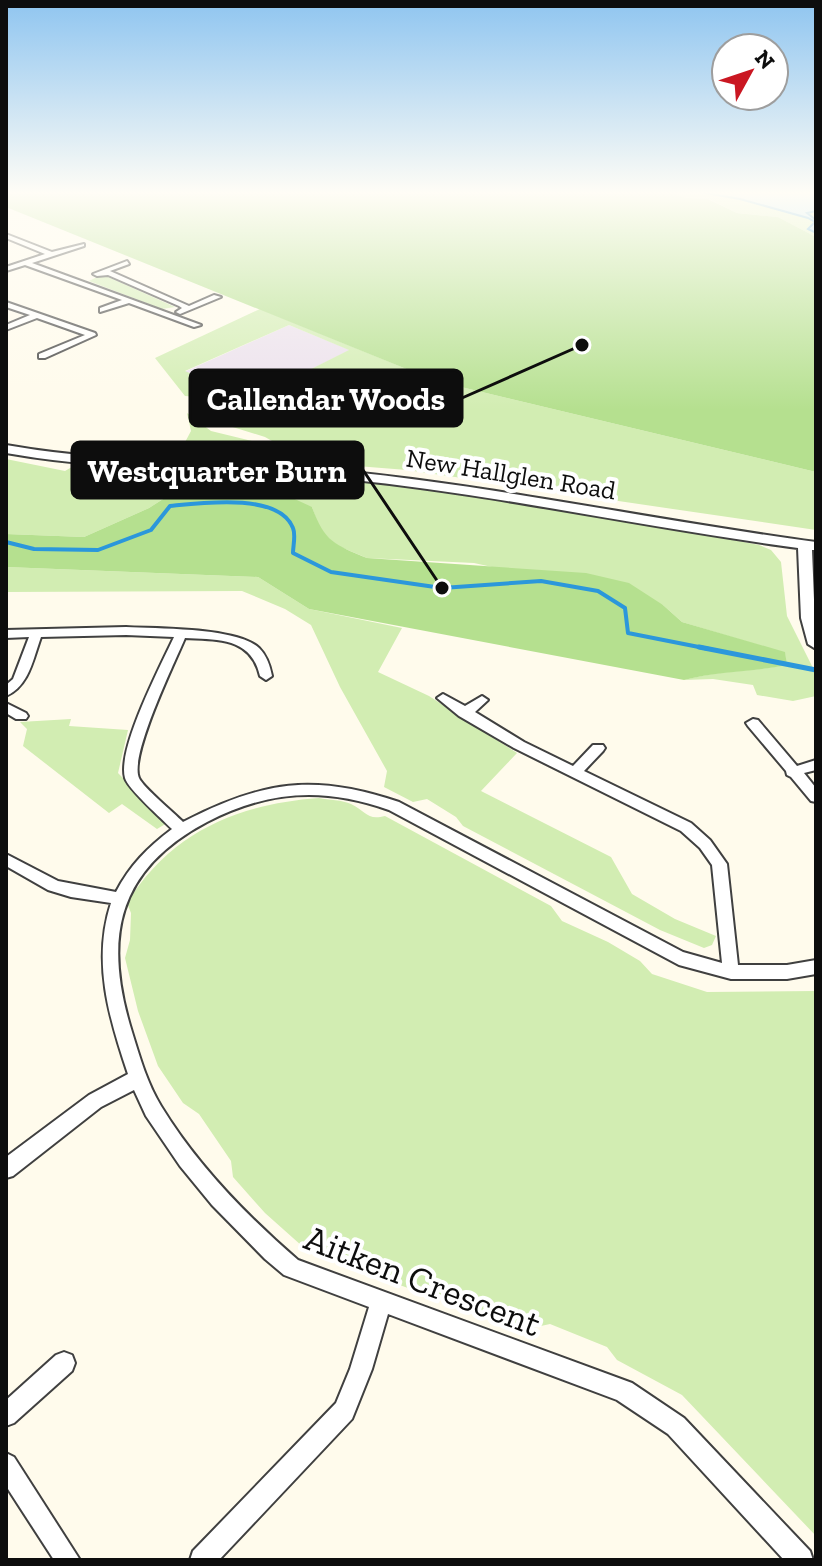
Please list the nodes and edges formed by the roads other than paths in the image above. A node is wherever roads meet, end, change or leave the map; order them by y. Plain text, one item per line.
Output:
1 (29, 264) edge
2 (124, 264) edge
3 (97, 274) junction
4 (78, 281) junction
5 (217, 297) dead end
6 (130, 300) junction
7 (6, 304) edge
8 (103, 310) dead end
9 (184, 311) junction
10 (173, 316) junction
11 (43, 317) junction
12 (197, 325) dead end
13 (6, 328) edge
14 (42, 356) dead end
15 (6, 449) edge
16 (811, 546) edge
17 (36, 633) junction
18 (6, 634) edge
19 (181, 634) junction
20 (816, 644) edge
21 (266, 676) dead end
22 (6, 692) edge
23 (443, 698) dead end
24 (482, 700) dead end
25 (6, 707) edge
26 (464, 713) junction
27 (21, 716) dead end
28 (753, 723) dead end
29 (598, 748) dead end
30 (816, 765) edge
31 (792, 772) junction
32 (574, 773) junction
33 (816, 797) edge
34 (181, 829) junction
35 (6, 860) edge
36 (118, 898) junction
37 (816, 967) edge
38 (731, 972) junction
39 (138, 1078) junction
40 (6, 1169) edge
41 (381, 1301) junction
42 (64, 1363) dead end
43 (6, 1415) edge
44 (6, 1465) edge
45 (68, 1560) edge
46 (202, 1560) edge
47 (801, 1560) edge

1 - 4 street
2 - 3 street
3 - 4 street
3 - 9 street
4 - 6 street
5 - 9 street
6 - 8 street
6 - 10 street
7 - 11 street
9 - 10 street
10 - 12 street
11 - 13 street
11 - 14 street
15 - 16 street, New Hallglen Road
16 - 20 street
17 - 18 street
17 - 19 street
17 - 22 street
19 - 21 street
19 - 34 street
23 - 26 street
24 - 26 street
25 - 27 street
26 - 32 street
28 - 31 street
29 - 32 street
30 - 31 street
31 - 33 street
32 - 38 street
34 - 36 street, Aitken Crescent
34 - 38 street, Aitken Crescent
35 - 36 street
36 - 39 street, Aitken Crescent
37 - 38 street, Aitken Crescent
39 - 40 street
39 - 41 street, Aitken Crescent
41 - 46 street
41 - 47 street, Aitken Crescent
42 - 43 street
44 - 45 street

